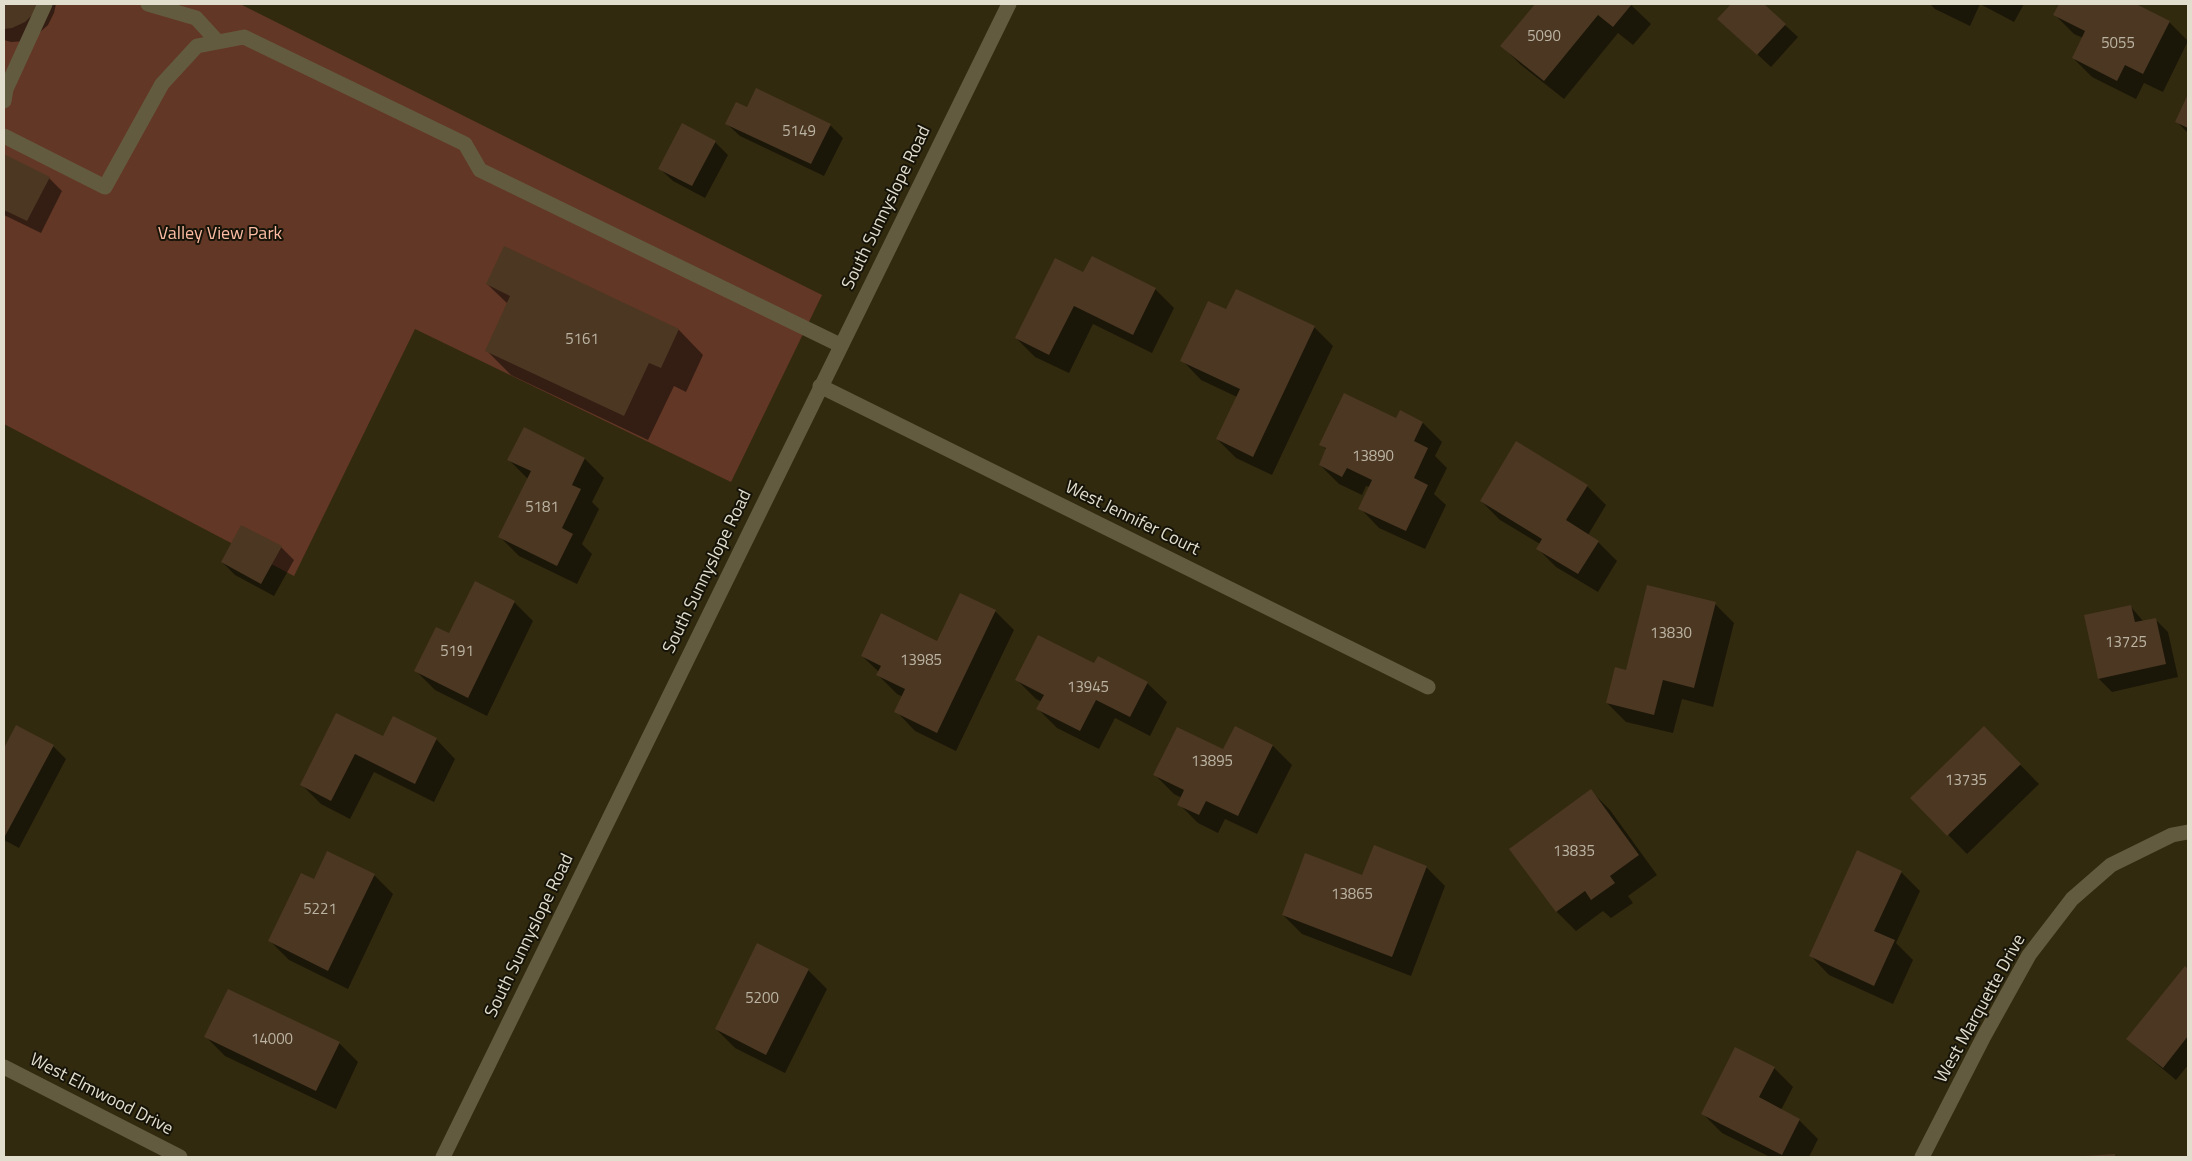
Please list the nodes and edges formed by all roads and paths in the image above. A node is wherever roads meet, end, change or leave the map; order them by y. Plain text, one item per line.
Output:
1 (45, 4) edge
2 (148, 4) edge
3 (1009, 4) edge
4 (218, 42) junction
5 (4, 101) edge
6 (4, 136) edge
7 (840, 345) junction
8 (820, 386) junction
9 (1428, 687) dead end
10 (2188, 832) edge
11 (4, 1067) edge
12 (180, 1157) edge
13 (443, 1157) edge
14 (1922, 1157) edge

1 - 5 street
2 - 4 street
3 - 7 street, South Sunnyslope Road
4 - 6 street
4 - 7 street
7 - 8 street, South Sunnyslope Road
8 - 9 street, West Jennifer Court
8 - 13 street, South Sunnyslope Road
10 - 14 street, West Marquette Drive
11 - 12 street, West Elmwood Drive

